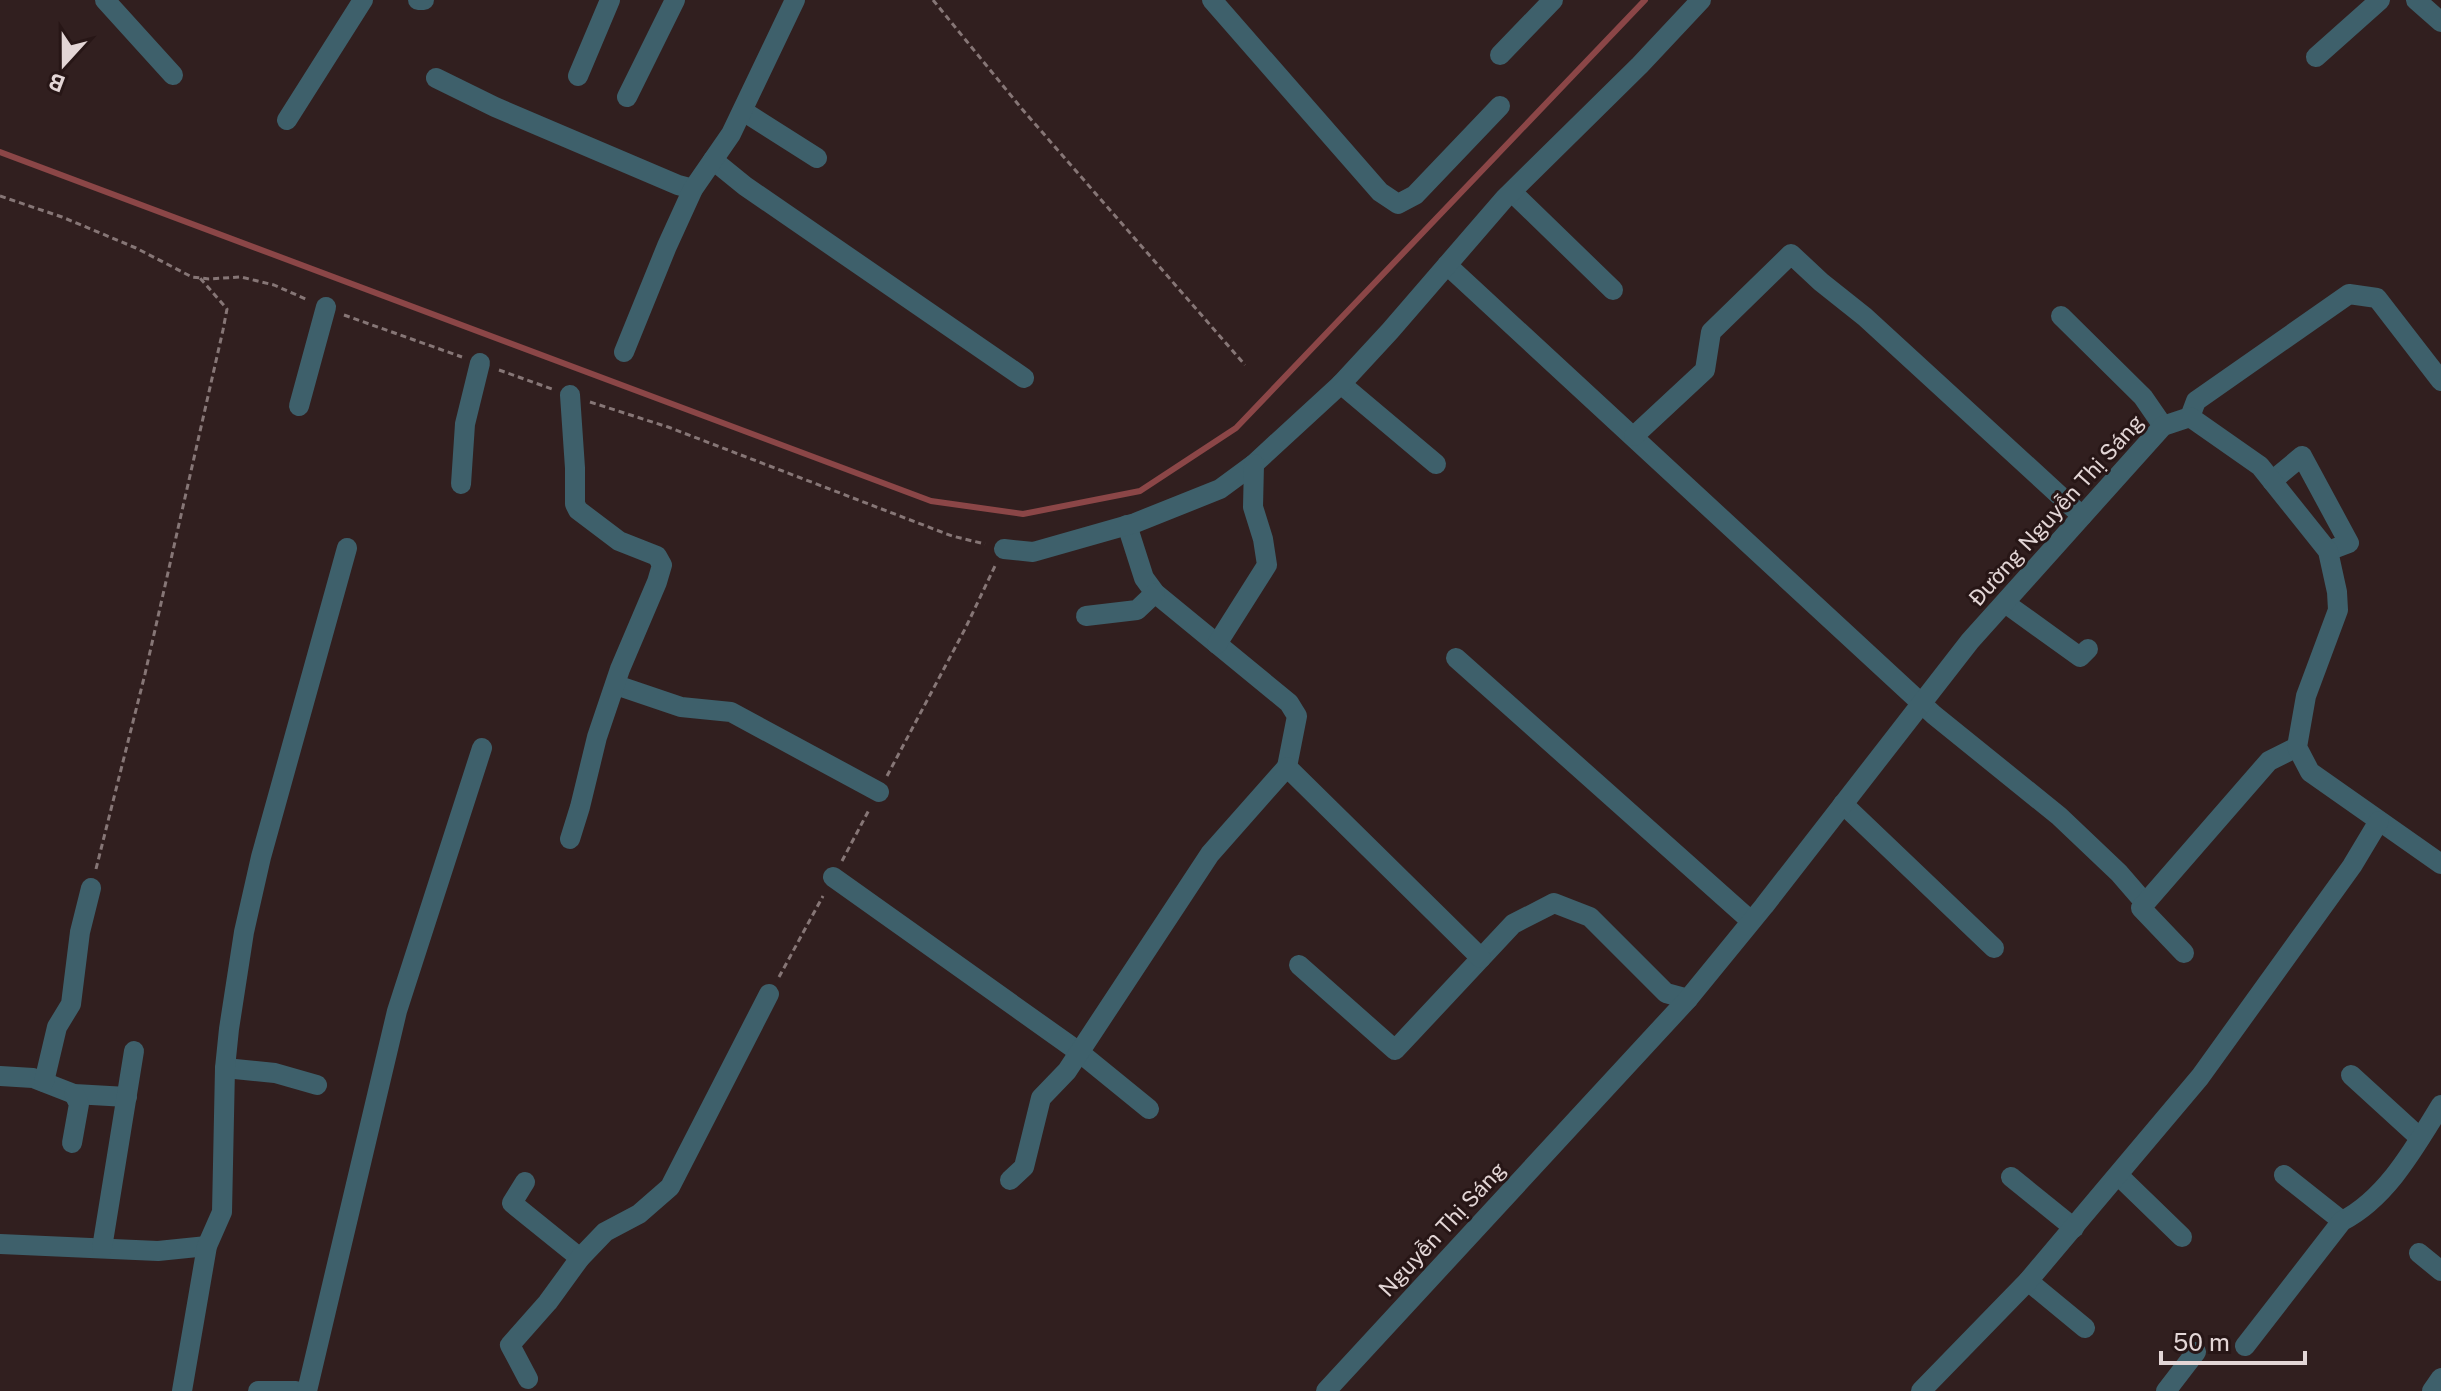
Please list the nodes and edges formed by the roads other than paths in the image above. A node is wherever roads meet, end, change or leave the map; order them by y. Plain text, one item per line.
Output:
1 (105, 0) edge
2 (363, 0) edge
3 (610, 0) edge
4 (675, 0) edge
5 (795, 0) edge
6 (1212, 0) edge
7 (1553, 0) edge
8 (1701, 0) edge
9 (2380, 0) edge
10 (2416, 0) edge
11 (2441, 22) edge
12 (1500, 55) dead end
13 (2316, 57) dead end
14 (173, 75) dead end
15 (578, 76) dead end
16 (436, 78) dead end
17 (627, 97) dead end
18 (1500, 106) dead end
19 (743, 111) junction
20 (287, 120) dead end
21 (817, 158) dead end
22 (713, 160) junction
23 (693, 189) junction
24 (1512, 192) junction
25 (1447, 265) junction
26 (1613, 290) dead end
27 (326, 307) road end
28 (2061, 316) dead end
29 (624, 352) dead end
30 (480, 363) road end
31 (1024, 378) dead end
32 (2441, 381) edge
33 (1341, 384) junction
34 (570, 395) road end
35 (299, 406) dead end
36 (2190, 417) junction
37 (2163, 426) junction
38 (1634, 436) junction
39 (1254, 464) junction
40 (1436, 464) dead end
41 (2272, 481) junction
42 (461, 484) dead end
43 (2082, 516) junction
44 (1127, 525) junction
45 (347, 548) dead end
46 (1004, 549) road end
47 (2328, 551) junction
48 (1155, 593) junction
49 (2005, 603) junction
50 (1086, 616) dead end
51 (1217, 644) junction
52 (2088, 649) dead end
53 (1456, 658) dead end
54 (616, 685) junction
55 (1921, 704) junction
56 (2297, 747) junction
57 (482, 748) dead end
58 (1287, 767) junction
59 (879, 792) road end
60 (1843, 804) junction
61 (2379, 821) junction
62 (570, 839) dead end
63 (2441, 864) edge
64 (833, 877) road end
65 (91, 888) road end
66 (2145, 903) junction
67 (1751, 921) junction
68 (1994, 948) dead end
69 (2184, 953) dead end
70 (1481, 958) junction
71 (1299, 965) dead end
72 (769, 994) road end
73 (1688, 999) junction
74 (134, 1051) dead end
75 (1079, 1052) junction
76 (225, 1068) junction
77 (2351, 1075) dead end
78 (0, 1076) edge
79 (44, 1082) junction
80 (317, 1085) dead end
81 (74, 1094) junction
82 (127, 1097) junction
83 (1595, 1100) joint
84 (2441, 1105) edge
85 (1149, 1109) dead end
86 (2420, 1138) junction
87 (72, 1143) dead end
88 (2284, 1175) dead end
89 (2119, 1176) junction
90 (2011, 1177) dead end
91 (1010, 1180) dead end
92 (525, 1182) dead end
93 (2342, 1221) junction
94 (2074, 1228) junction
95 (2182, 1237) dead end
96 (0, 1244) edge
97 (207, 1246) junction
98 (102, 1248) junction
99 (2419, 1253) dead end
100 (580, 1258) junction
101 (2441, 1271) edge
102 (2028, 1281) junction
103 (2085, 1328) dead end
104 (2245, 1346) dead end
105 (2196, 1352) dead end
106 (2441, 1378) edge
107 (528, 1387) edge
108 (182, 1391) edge
109 (258, 1391) edge
110 (296, 1391) edge
111 (307, 1391) edge
112 (1326, 1391) edge
113 (1921, 1391) edge
114 (2166, 1391) edge
115 (2432, 1391) edge

1 - 14 street
2 - 20 street
3 - 15 street
4 - 17 street
5 - 19 street
6 - 18 street
7 - 12 street
8 - 24 street
9 - 13 street
10 - 11 street
16 - 23 street
19 - 21 street
19 - 22 street
22 - 23 street
22 - 31 street
23 - 29 street
24 - 25 street
24 - 26 street
25 - 33 street
25 - 38 street
27 - 35 street
28 - 37 street
30 - 42 street
32 - 36 street
33 - 39 street
33 - 40 street
34 - 54 street
36 - 37 street, Đường Nguyễn Thị Sáng
36 - 41 street
37 - 43 street, Đường Nguyễn Thị Sáng
38 - 43 street
38 - 55 street
39 - 44 street
39 - 51 street
41 - 47 street
41 - 47 street
43 - 49 street, Đường Nguyễn Thị Sáng
44 - 46 street
44 - 48 street
45 - 76 street
47 - 56 street
48 - 50 street
48 - 51 street
49 - 52 street
49 - 55 street, Đường Nguyễn Thị Sáng
51 - 58 street
53 - 67 street
54 - 59 street
54 - 62 street
55 - 60 street, Đường Nguyễn Thị Sáng
55 - 66 street
56 - 61 street
56 - 66 street
57 - 111 street
58 - 70 street
58 - 75 street
60 - 67 street, Đường Nguyễn Thị Sáng
60 - 68 street
61 - 63 street
61 - 89 street
64 - 75 street
65 - 79 street
66 - 69 street
67 - 73 street, Đường Nguyễn Thị Sáng
70 - 71 street
70 - 73 street
72 - 100 street
73 - 83 street, Đường Nguyễn Thị Sáng
74 - 82 street
75 - 85 street
75 - 91 street
76 - 80 street
76 - 97 street
77 - 86 street
78 - 79 street
79 - 81 street
81 - 82 street
81 - 87 street
82 - 98 street
83 - 112 street, Nguyễn Thị Sáng
84 - 86 street
86 - 93 street
88 - 93 street
89 - 94 street
89 - 95 street
90 - 94 street
92 - 100 street
93 - 104 street
94 - 102 street
96 - 98 street
97 - 98 street
97 - 108 street
99 - 101 street
100 - 107 street
102 - 103 street
102 - 113 street
105 - 114 street
106 - 115 street
109 - 110 street

